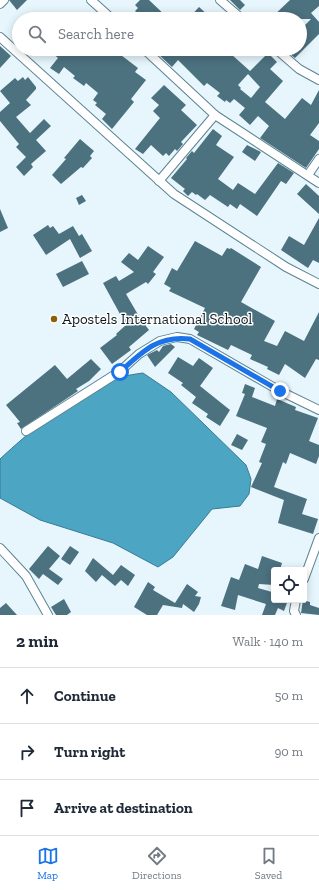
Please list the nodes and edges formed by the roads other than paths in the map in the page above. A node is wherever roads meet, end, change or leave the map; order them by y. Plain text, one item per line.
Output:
1 (4, 0) edge
2 (91, 0) edge
3 (220, 0) edge
4 (0, 4) edge
5 (104, 12) edge
6 (234, 12) edge
7 (0, 37) edge
8 (12, 48) edge
9 (21, 56) edge
10 (152, 56) edge
11 (284, 56) edge
12 (319, 80) edge
13 (215, 114) junction
14 (319, 159) edge
15 (308, 175) junction
16 (159, 181) junction
17 (319, 183) edge
18 (319, 284) edge
19 (319, 410) edge
20 (26, 431) dead end
21 (319, 538) edge
22 (1, 552) edge
23 (307, 571) edge
24 (295, 603) edge
25 (48, 615) edge
26 (296, 615) edge

1 - 4 street
2 - 5 street
3 - 6 street
7 - 8 street
9 - 16 street
10 - 13 street
11 - 12 street
13 - 15 street
13 - 16 street
14 - 15 street
15 - 17 street
16 - 18 street
19 - 20 street
21 - 23 street
22 - 25 street
24 - 26 street

